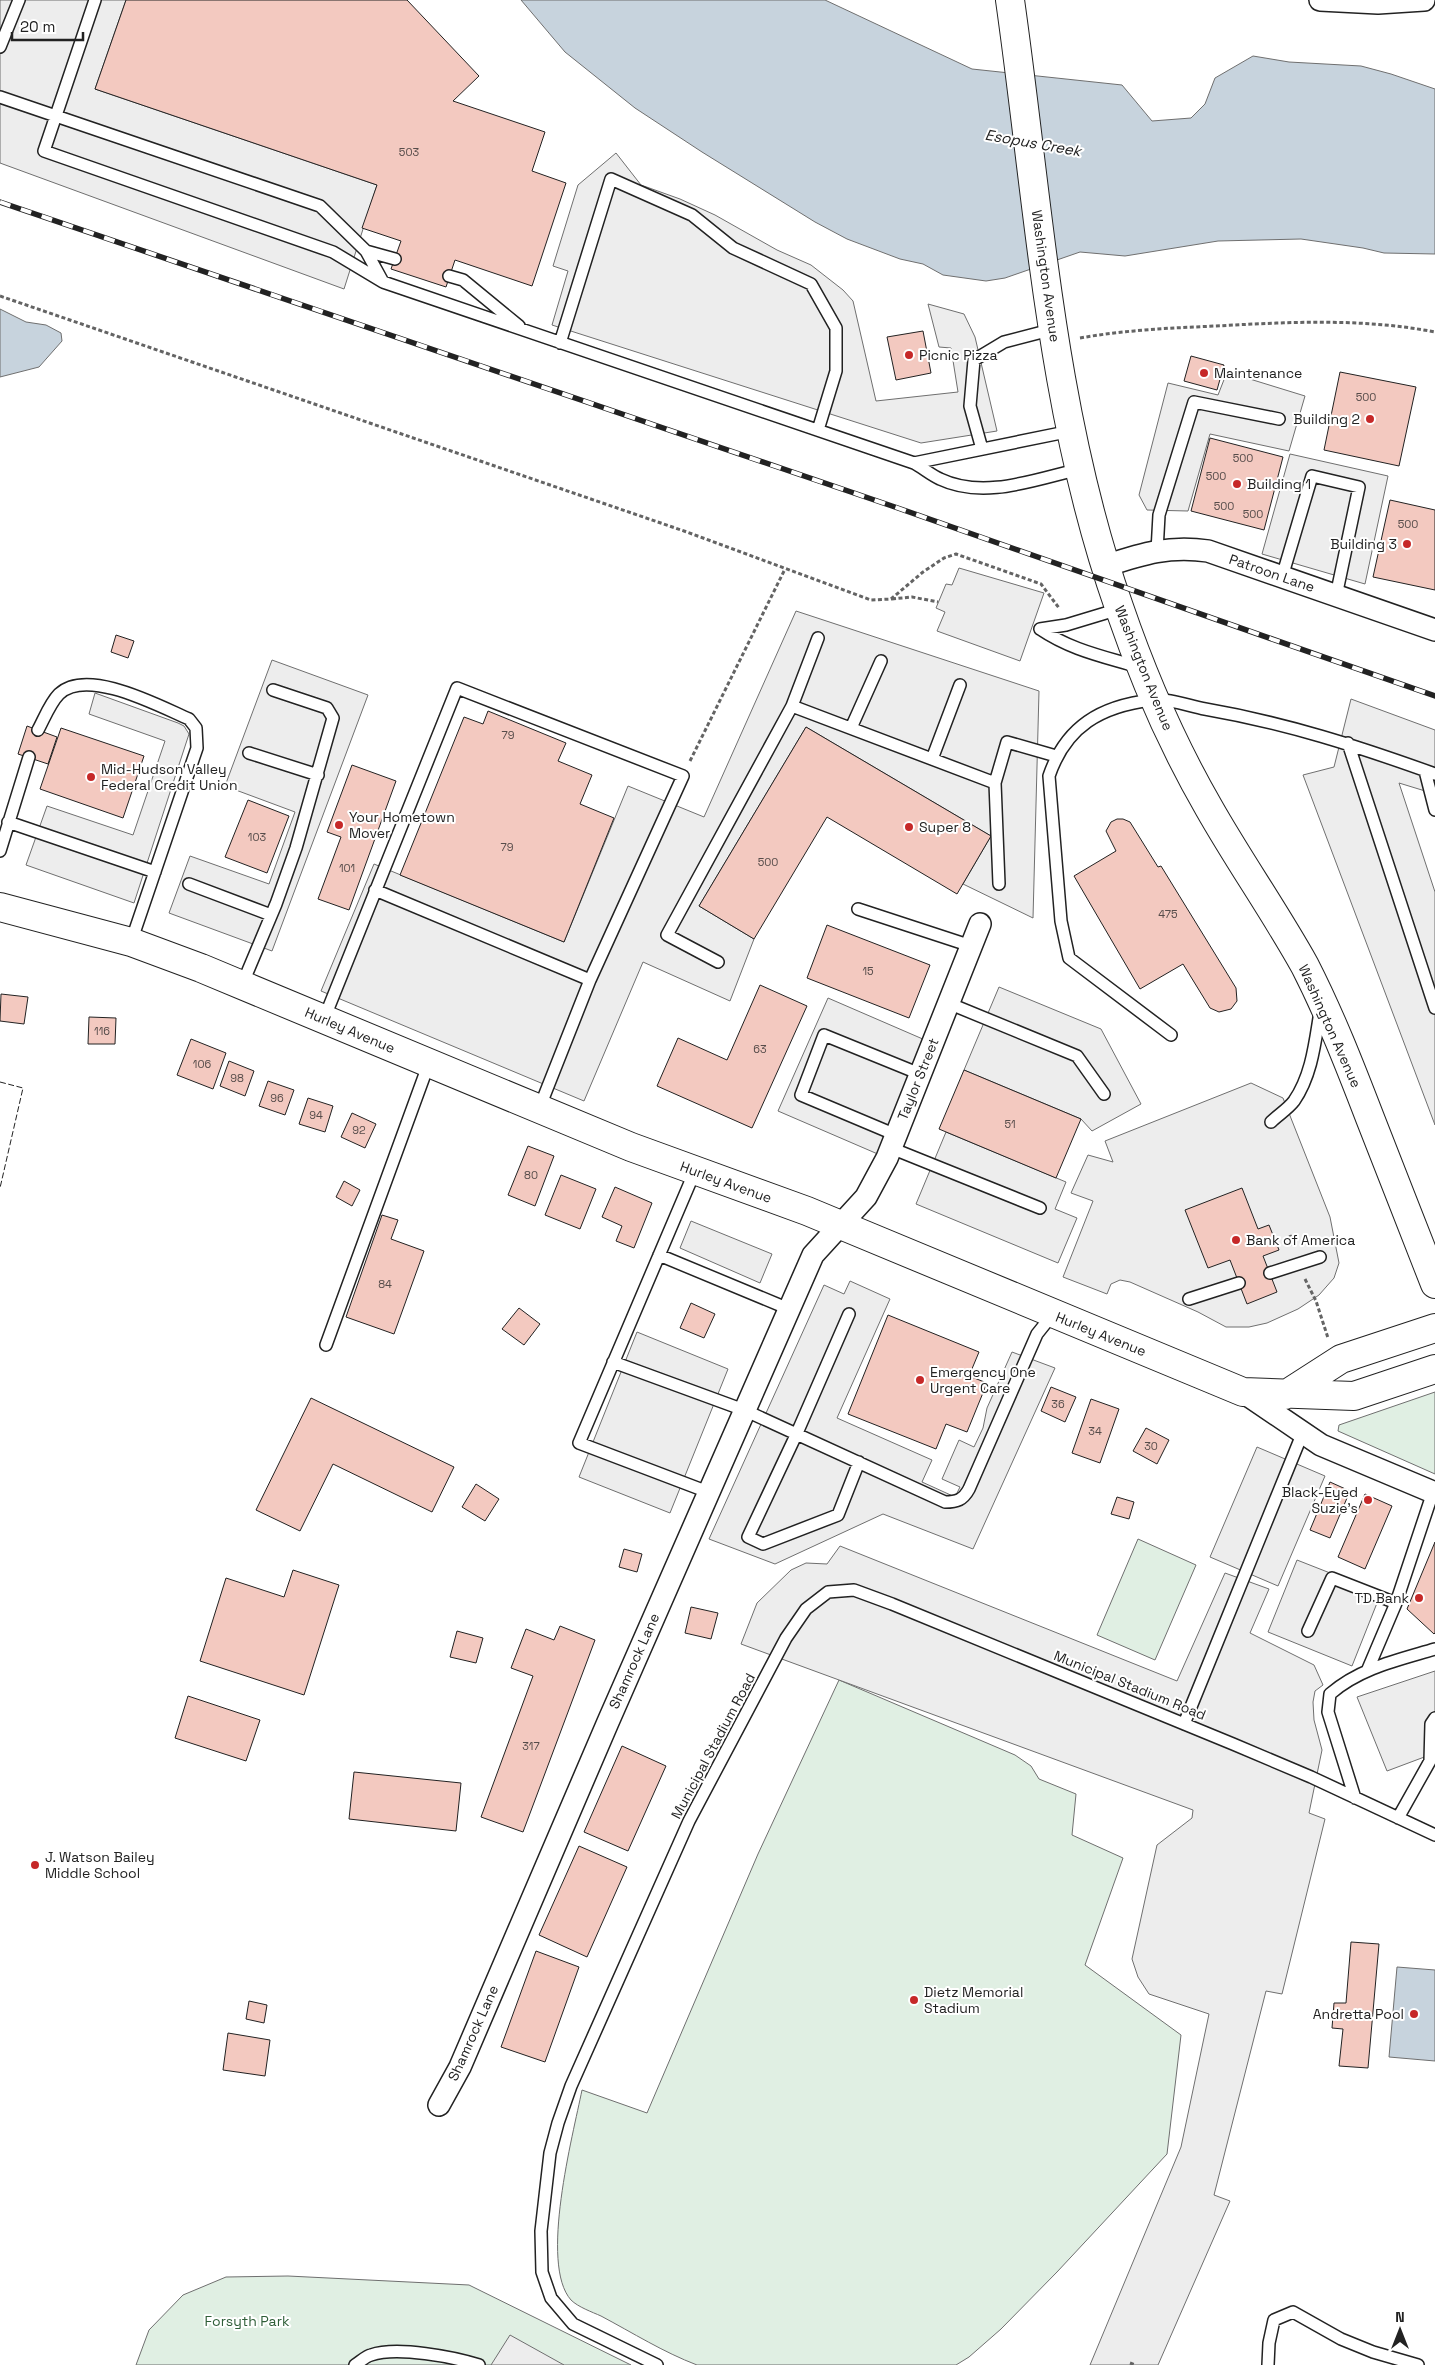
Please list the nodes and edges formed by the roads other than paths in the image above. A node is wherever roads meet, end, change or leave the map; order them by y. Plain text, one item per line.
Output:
1 (19, 0) edge
2 (95, 0) edge
3 (1320, 0) edge
4 (1424, 0) edge
5 (1011, 6) edge
6 (0, 46) edge
7 (0, 97) edge
8 (55, 116) junction
9 (366, 251) junction
10 (395, 259) dead end
11 (449, 276) dead end
12 (383, 282) junction
13 (526, 331) junction
14 (1055, 336) junction
15 (560, 342) junction
16 (1279, 419) dead end
17 (818, 430) junction
18 (1071, 431) junction
19 (982, 449) junction
20 (914, 463) junction
21 (1080, 470) junction
22 (1157, 551) junction
23 (1105, 566) junction
24 (1282, 577) junction
25 (1336, 596) junction
26 (1119, 609) junction
27 (1435, 630) edge
28 (818, 638) dead end
29 (881, 661) dead end
30 (1141, 668) junction
31 (960, 686) dead end
32 (272, 690) dead end
33 (1154, 700) junction
34 (792, 706) junction
35 (851, 728) junction
36 (38, 730) dead end
37 (1348, 743) junction
38 (249, 753) dead end
39 (1056, 756) junction
40 (29, 757) dead end
41 (932, 759) junction
42 (1430, 772) edge
43 (318, 775) junction
44 (995, 783) junction
45 (1435, 810) edge
46 (8, 822) junction
47 (0, 851) edge
48 (156, 872) junction
49 (189, 884) dead end
50 (999, 884) dead end
51 (375, 890) junction
52 (0, 907) edge
53 (858, 910) dead end
54 (271, 916) junction
55 (980, 924) dead end
56 (131, 942) junction
57 (971, 946) junction
58 (718, 962) dead end
59 (590, 980) junction
60 (242, 985) junction
61 (1322, 1000) junction
62 (948, 1003) junction
63 (1435, 1008) edge
64 (324, 1019) junction
65 (1171, 1035) dead end
66 (428, 1063) junction
67 (920, 1074) junction
68 (1104, 1094) dead end
69 (539, 1109) junction
70 (1271, 1122) dead end
71 (894, 1142) junction
72 (695, 1171) junction
73 (1040, 1208) dead end
74 (840, 1225) junction
75 (659, 1255) junction
76 (1320, 1257) dead end
77 (1270, 1273) dead end
78 (1239, 1283) dead end
79 (1435, 1284) edge
80 (1189, 1299) dead end
81 (789, 1309) junction
82 (849, 1314) dead end
83 (1053, 1314) junction
84 (1435, 1328) edge
85 (326, 1345) dead end
86 (613, 1362) junction
87 (1435, 1369) edge
88 (1243, 1392) junction
89 (1285, 1394) junction
90 (744, 1410) junction
91 (1303, 1432) junction
92 (797, 1434) junction
93 (859, 1462) junction
94 (708, 1492) junction
95 (1434, 1493) edge
96 (1396, 1603) junction
97 (1308, 1631) dead end
98 (1435, 1649) edge
99 (1368, 1670) junction
100 (1435, 1718) edge
101 (1184, 1724) junction
102 (1355, 1798) junction
103 (1398, 1818) junction
104 (1435, 1836) edge
105 (439, 2105) dead end
106 (355, 2365) edge
107 (479, 2365) edge
108 (657, 2365) edge
109 (1268, 2365) edge
110 (1418, 2365) edge

1 - 6 lane
2 - 8 lane
3 - 4 street
5 - 14 street, Washington Avenue
7 - 8 lane
8 - 9 lane
8 - 12 lane
9 - 10 lane
9 - 12 lane
11 - 13 lane
12 - 13 lane
13 - 15 lane
14 - 18 street, Washington Avenue
14 - 19 lane
15 - 17 lane
15 - 17 lane
16 - 22 lane
17 - 20 lane
18 - 19 lane
18 - 21 street, Washington Avenue
19 - 20 lane
20 - 21 lane
21 - 23 street, Washington Avenue
22 - 23 street, Patroon Lane
22 - 24 street, Patroon Lane
23 - 26 street, Washington Avenue
24 - 25 street, Patroon Lane
24 - 25 lane
25 - 27 street, Patroon Lane
26 - 30 street, Washington Avenue
26 - 30 lane
28 - 34 lane
29 - 35 lane
30 - 33 street, Washington Avenue
31 - 41 lane
32 - 43 lane
33 - 37 lane
33 - 39 lane
33 - 61 street, Washington Avenue
34 - 35 lane
34 - 58 lane
35 - 41 lane
36 - 48 lane
37 - 42 lane
37 - 63 lane
38 - 43 lane
39 - 44 lane
39 - 65 lane
40 - 46 lane
41 - 44 lane
42 - 45 lane
43 - 54 lane
44 - 50 lane
46 - 47 lane
46 - 48 lane
48 - 56 lane
49 - 54 lane
51 - 59 lane
51 - 59 lane
51 - 64 lane
52 - 56 street, Hurley Avenue
53 - 57 lane
54 - 60 lane
55 - 57 street, Taylor Street
56 - 60 street, Hurley Avenue
57 - 62 street, Taylor Street
59 - 69 lane
60 - 64 street, Hurley Avenue
61 - 70 lane
61 - 79 street, Washington Avenue
62 - 67 street, Taylor Street
62 - 68 lane
64 - 66 street, Hurley Avenue
66 - 69 street, Hurley Avenue
66 - 85 lane
67 - 71 street, Taylor Street
67 - 71 lane
69 - 72 street, Hurley Avenue
71 - 73 lane
71 - 74 street, Taylor Street
72 - 74 street, Hurley Avenue
72 - 75 lane
74 - 81 street, Shamrock Lane
74 - 83 street, Hurley Avenue
75 - 81 lane
75 - 86 lane
76 - 77 lane
78 - 80 lane
81 - 90 street, Shamrock Lane
82 - 92 lane
83 - 88 street, Hurley Avenue
83 - 93 lane
84 - 89 street
86 - 90 lane
86 - 94 lane
87 - 89 street
88 - 89 street
88 - 91 street, Hurley Avenue
90 - 92 lane
90 - 94 street, Shamrock Lane
91 - 95 street, Hurley Avenue
91 - 101 lane
92 - 93 lane
92 - 93 lane
94 - 105 street, Shamrock Lane
95 - 96 lane
96 - 97 lane
96 - 99 lane
98 - 99 lane
99 - 102 lane
100 - 103 lane
101 - 102 lane, Municipal Stadium Road
101 - 108 lane, Municipal Stadium Road
102 - 103 lane, Municipal Stadium Road
103 - 104 lane, Municipal Stadium Road
106 - 107 lane
109 - 110 lane

